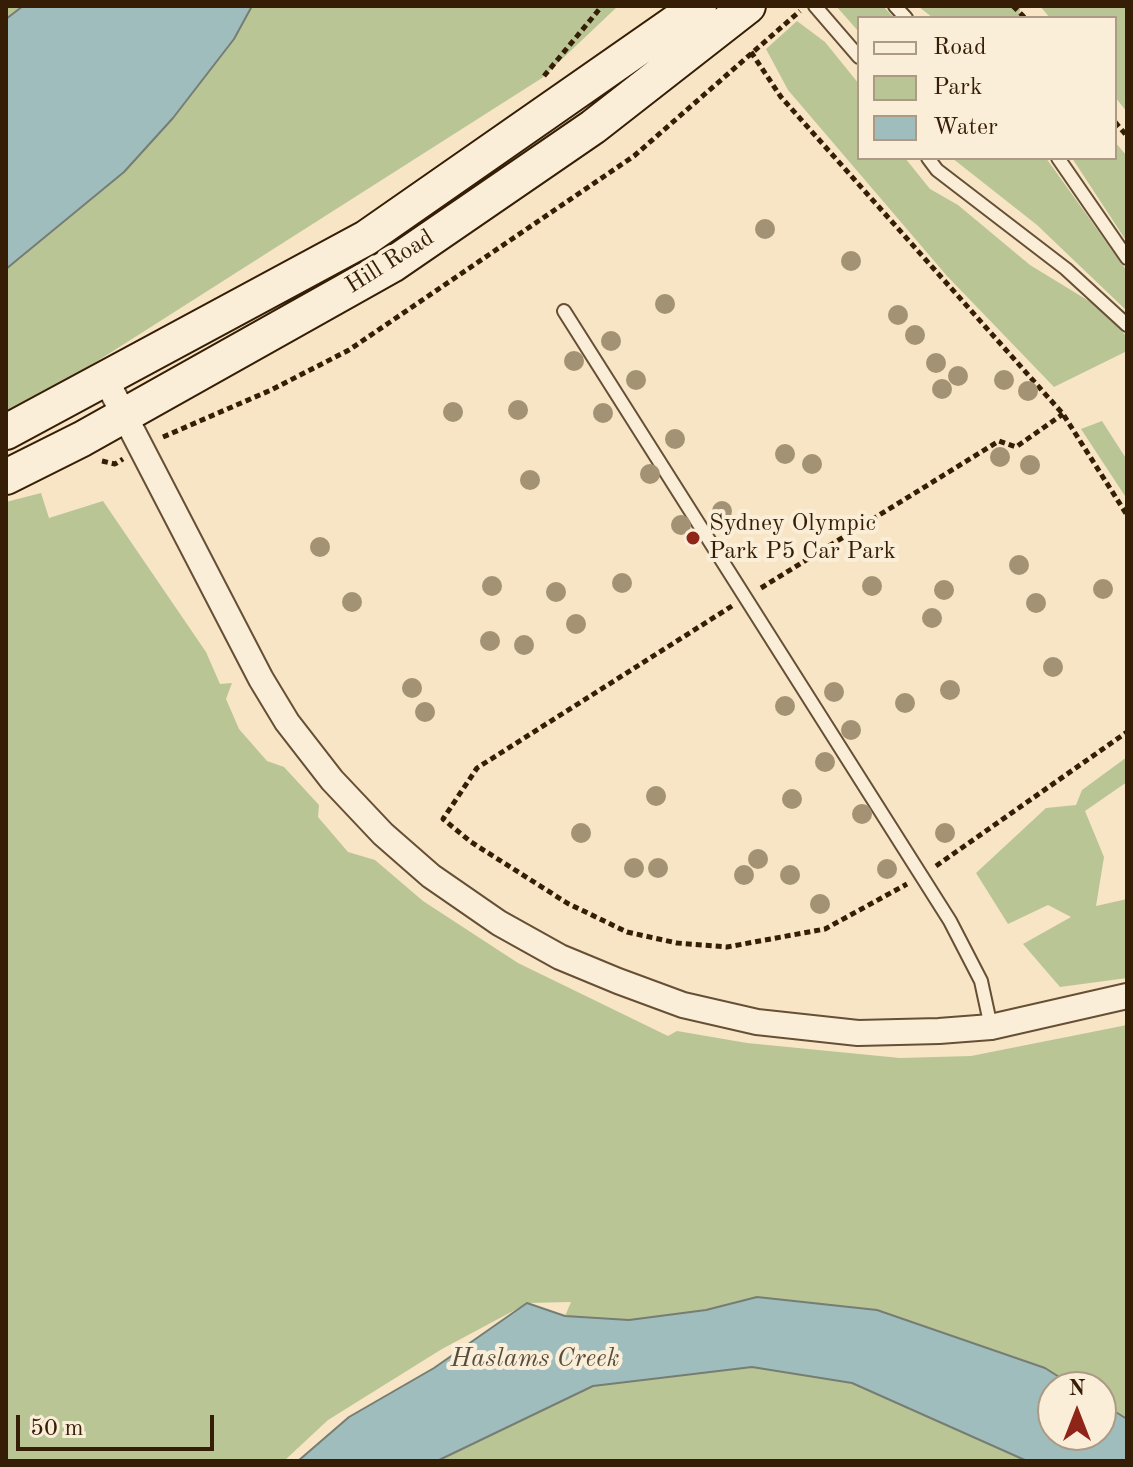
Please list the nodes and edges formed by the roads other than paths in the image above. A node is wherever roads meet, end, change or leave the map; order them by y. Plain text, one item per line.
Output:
1 (659, 6) edge
2 (699, 6) edge
3 (748, 6) edge
4 (815, 6) edge
5 (857, 55) edge
6 (554, 105) junction
7 (930, 160) edge
8 (1059, 160) edge
9 (1127, 258) edge
10 (564, 311) dead end
11 (1127, 325) edge
12 (106, 380) junction
13 (124, 415) junction
14 (6, 432) edge
15 (6, 477) edge
16 (1127, 996) edge
17 (991, 1027) junction

1 - 6 main road
2 - 6 main road, Hill Road
3 - 13 main road, Hill Road
4 - 5 lane
6 - 12 main road, Hill Road
7 - 11 lane
8 - 9 lane
10 - 17 lane
12 - 13 street
12 - 14 main road, Hill Road
13 - 15 main road, Hill Road
13 - 17 street
16 - 17 street

